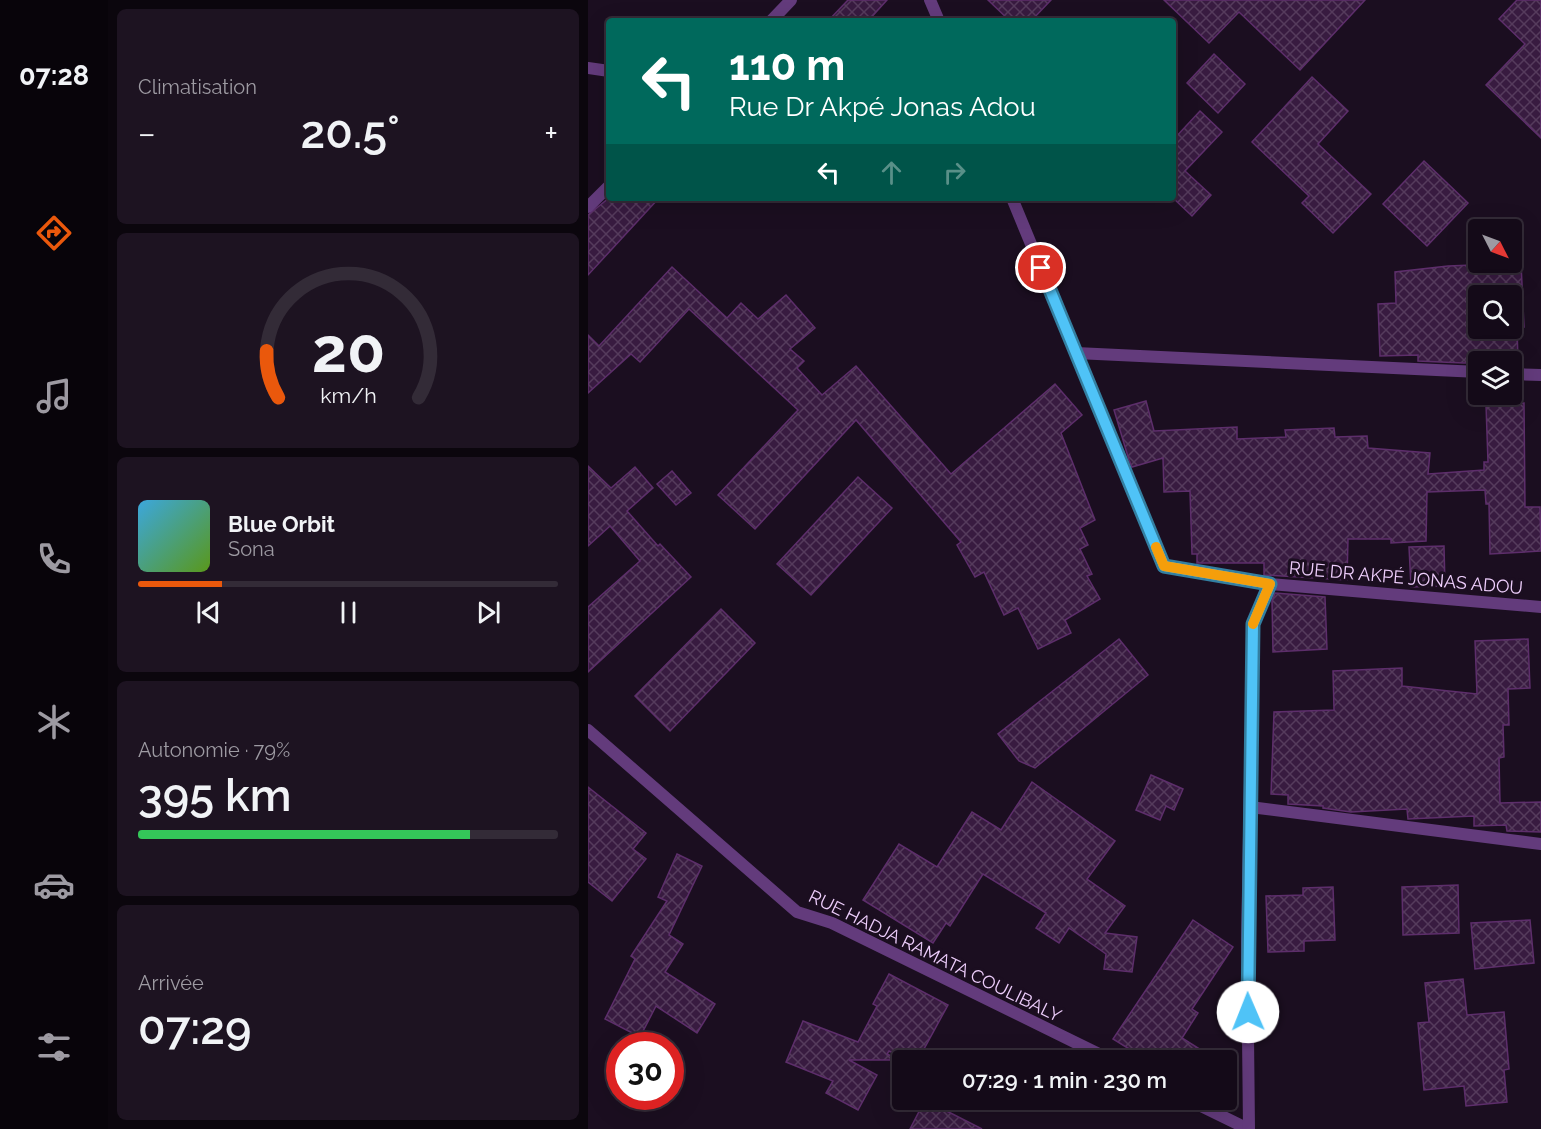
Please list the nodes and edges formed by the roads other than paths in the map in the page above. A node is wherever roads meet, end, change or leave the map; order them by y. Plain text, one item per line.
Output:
1 (791, 0) edge
2 (930, 0) edge
3 (774, 18) edge
4 (938, 18) edge
5 (588, 68) edge
6 (606, 71) edge
7 (606, 189) edge
8 (1013, 201) edge
9 (588, 207) edge
10 (1076, 354) junction
11 (1468, 372) edge
12 (1522, 374) edge
13 (1541, 375) edge
14 (1270, 584) junction
15 (1541, 607) edge
16 (588, 730) edge
17 (1250, 807) junction
18 (1541, 844) edge
19 (1091, 1050) edge
20 (1210, 1110) edge
21 (1249, 1129) edge

1 - 3 street
2 - 4 street
5 - 6 street
7 - 9 street
8 - 10 street, RUE DR AKPÉ JONAS ADOU
10 - 11 street
10 - 14 street, RUE DR AKPÉ JONAS ADOU
12 - 13 street
14 - 15 street, RUE DR AKPÉ JONAS ADOU
14 - 17 street
16 - 19 street, RUE HADJA RAMATA COULIBALY
17 - 18 street
17 - 21 street
20 - 21 street

